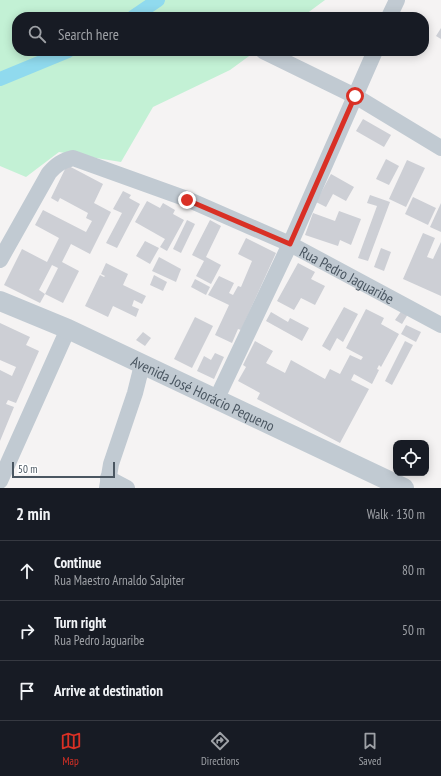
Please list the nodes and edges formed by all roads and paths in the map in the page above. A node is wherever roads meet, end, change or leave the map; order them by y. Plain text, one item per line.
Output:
1 (397, 0) edge
2 (391, 12) edge
3 (272, 56) edge
4 (373, 56) edge
5 (355, 96) junction
6 (441, 148) edge
7 (290, 244) junction
8 (0, 260) edge
9 (0, 301) edge
10 (441, 325) edge
11 (68, 329) junction
12 (142, 365) junction
13 (216, 400) junction
14 (0, 481) edge
15 (108, 483) edge
16 (127, 488) edge
17 (404, 488) edge

1 - 2 street
3 - 5 street
4 - 5 street
5 - 6 street
5 - 7 street
7 - 8 street, Rua Pedro Jaguaribe
7 - 10 street, Rua Pedro Jaguaribe
7 - 13 street
9 - 11 street, Avenida José Horácio Pequeno
11 - 12 street, Avenida José Horácio Pequeno
11 - 14 street
12 - 13 street, Avenida José Horácio Pequeno
12 - 15 street
13 - 17 street, Avenida José Horácio Pequeno
15 - 16 street

